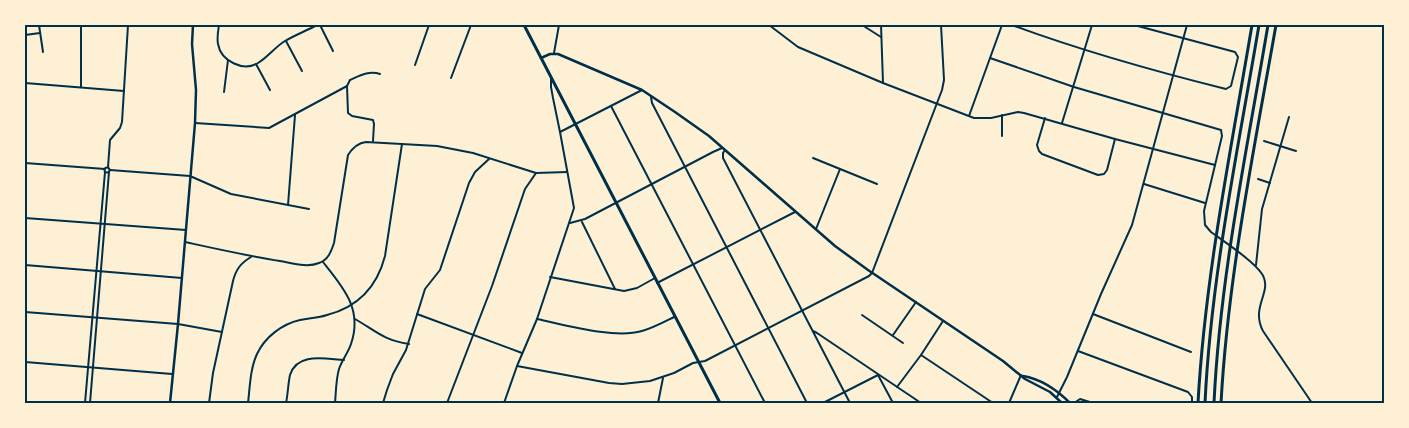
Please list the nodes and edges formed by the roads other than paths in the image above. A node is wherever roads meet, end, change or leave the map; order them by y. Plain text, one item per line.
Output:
1 (39, 25) edge
2 (81, 25) edge
3 (128, 25) edge
4 (193, 25) edge
5 (219, 25) edge
6 (318, 25) edge
7 (429, 25) edge
8 (471, 25) edge
9 (524, 25) edge
10 (559, 25) edge
11 (769, 25) edge
12 (862, 25) edge
13 (881, 25) edge
14 (941, 25) edge
15 (1002, 25) edge
16 (1012, 25) edge
17 (1092, 25) edge
18 (1134, 25) edge
19 (1188, 25) edge
20 (1252, 25) edge
21 (1259, 25) edge
22 (1268, 25) edge
23 (1276, 25) edge
24 (40, 33) junction
25 (25, 35) edge
26 (882, 37) junction
27 (1183, 39) junction
28 (286, 41) junction
29 (1084, 50) junction
30 (332, 51) dead end
31 (43, 52) dead end
32 (554, 53) junction
33 (541, 58) junction
34 (990, 58) junction
35 (228, 60) junction
36 (256, 64) junction
37 (415, 65) dead end
38 (302, 71) dead end
39 (380, 74) dead end
40 (1174, 76) junction
41 (451, 78) dead end
42 (551, 78) junction
43 (883, 82) junction
44 (25, 83) edge
45 (347, 86) junction
46 (81, 87) junction
47 (1074, 87) junction
48 (270, 90) dead end
49 (642, 90) junction
50 (124, 91) junction
51 (224, 92) dead end
52 (650, 95) junction
53 (937, 104) junction
54 (611, 106) junction
55 (1164, 112) junction
56 (295, 114) junction
57 (1002, 115) junction
58 (969, 116) junction
59 (1289, 117) dead end
60 (1044, 118) junction
61 (195, 123) junction
62 (1062, 123) junction
63 (576, 125) junction
64 (560, 132) junction
65 (1002, 136) dead end
66 (1115, 139) junction
67 (373, 141) junction
68 (1264, 141) dead end
69 (402, 143) junction
70 (1280, 146) junction
71 (724, 149) junction
72 (1153, 149) junction
73 (1296, 151) dead end
74 (490, 158) junction
75 (813, 158) dead end
76 (25, 163) edge
77 (1215, 165) junction
78 (685, 166) junction
79 (840, 169) junction
80 (107, 171) junction
81 (567, 172) junction
82 (536, 173) junction
83 (190, 176) junction
84 (1258, 179) dead end
85 (1270, 183) junction
86 (651, 184) junction
87 (877, 184) dead end
88 (1144, 184) junction
89 (616, 202) junction
90 (1205, 203) junction
91 (288, 205) junction
92 (309, 209) dead end
93 (796, 212) junction
94 (25, 218) edge
95 (581, 221) junction
96 (570, 223) junction
97 (100, 224) junction
98 (105, 224) junction
99 (816, 229) junction
100 (186, 230) junction
101 (761, 230) junction
102 (185, 242) junction
103 (727, 247) junction
104 (251, 257) junction
105 (323, 262) junction
106 (25, 265) edge
107 (693, 265) junction
108 (1256, 266) junction
109 (96, 271) junction
110 (102, 271) junction
111 (872, 272) junction
112 (550, 277) junction
113 (182, 278) junction
114 (655, 278) junction
115 (658, 283) junction
116 (615, 289) junction
117 (916, 302) junction
118 (352, 305) junction
119 (802, 311) junction
120 (25, 312) edge
121 (418, 314) junction
122 (1093, 314) junction
123 (862, 315) dead end
124 (674, 316) junction
125 (92, 317) junction
126 (97, 318) junction
127 (537, 319) junction
128 (355, 320) junction
129 (943, 321) junction
130 (178, 324) junction
131 (769, 328) junction
132 (222, 332) junction
133 (814, 332) junction
134 (473, 334) junction
135 (893, 336) junction
136 (903, 343) dead end
137 (408, 344) junction
138 (735, 346) junction
139 (1078, 350) junction
140 (1191, 352) dead end
141 (522, 354) junction
142 (921, 355) junction
143 (344, 360) junction
144 (25, 362) edge
145 (699, 362) junction
146 (88, 366) junction
147 (517, 366) junction
148 (93, 367) junction
149 (173, 374) junction
150 (878, 375) junction
151 (1022, 375) junction
152 (663, 377) junction
153 (898, 387) junction
154 (844, 392) junction
155 (1060, 393) junction
156 (1057, 398) junction
157 (85, 403) edge
158 (90, 403) edge
159 (170, 403) edge
160 (209, 403) edge
161 (248, 403) edge
162 (286, 403) edge
163 (335, 403) edge
164 (384, 403) edge
165 (446, 403) edge
166 (504, 403) edge
167 (658, 403) edge
168 (720, 403) edge
169 (765, 403) edge
170 (807, 403) edge
171 (823, 403) edge
172 (850, 403) edge
173 (893, 403) edge
174 (921, 403) edge
175 (993, 403) edge
176 (1009, 403) edge
177 (1062, 403) edge
178 (1070, 403) edge
179 (1074, 403) edge
180 (1093, 403) edge
181 (1192, 403) edge
182 (1198, 403) edge
183 (1205, 403) edge
184 (1214, 403) edge
185 (1221, 403) edge
186 (1312, 403) edge

1 - 24 street
2 - 46 street
3 - 50 street
4 - 61 street
5 - 35 street
6 - 28 street
6 - 30 street
7 - 37 street
8 - 41 street
9 - 33 main road
10 - 32 street
11 - 43 street
12 - 26 street
13 - 26 street
14 - 53 street
15 - 34 street
16 - 29 street
17 - 29 street
18 - 27 street
19 - 27 street
20 - 182 main road
21 - 183 main road
22 - 184 main road
23 - 185 main road
24 - 25 street
24 - 31 street
26 - 43 street
27 - 40 street
27 - 40 street
28 - 36 street
28 - 38 street
29 - 40 street
29 - 47 street
32 - 33 street
32 - 49 street
33 - 42 main road
34 - 47 street
34 - 58 street
35 - 36 street
35 - 51 street
36 - 48 street
39 - 45 street
40 - 55 street
42 - 63 main road
42 - 64 street
43 - 53 street
44 - 46 street
45 - 56 street
45 - 67 street
46 - 50 street
47 - 55 street
47 - 62 street
49 - 52 street
49 - 54 street
50 - 80 street
52 - 71 street
52 - 78 street
53 - 58 street
53 - 111 street
54 - 63 street
54 - 86 street
55 - 72 street
55 - 77 street
56 - 61 street
56 - 91 street
57 - 58 street
57 - 60 street
57 - 65 street
59 - 70 street
60 - 62 street
60 - 66 street
61 - 83 street
62 - 66 street
63 - 64 street
63 - 89 main road
64 - 81 street
66 - 72 street
67 - 69 street
67 - 105 street
68 - 70 street
69 - 74 street
69 - 118 street
70 - 73 street
70 - 85 street
71 - 78 street
71 - 93 street
71 - 101 street
72 - 77 street
72 - 88 street
74 - 82 street
74 - 121 street
75 - 79 street
76 - 80 street
77 - 90 street
78 - 86 street
78 - 103 street
79 - 87 street
79 - 99 street
80 - 83 street
80 - 97 street
80 - 98 street
81 - 82 street
81 - 96 street
82 - 134 street
83 - 91 street
83 - 100 street
84 - 85 street
85 - 108 street
86 - 89 street
86 - 107 street
88 - 90 street
88 - 122 street
89 - 95 street
89 - 114 main road
90 - 108 street
91 - 92 street
93 - 99 street
93 - 101 street
94 - 97 street
95 - 96 street
95 - 116 street
96 - 112 street
97 - 98 street
97 - 109 street
98 - 100 street
98 - 110 street
99 - 111 street
100 - 102 street
101 - 103 street
101 - 119 street
102 - 104 street
102 - 113 street
103 - 107 street
103 - 131 street
104 - 105 street
104 - 132 street
105 - 118 street
106 - 109 street
107 - 115 street
107 - 138 street
108 - 186 street
109 - 110 street
109 - 125 street
110 - 113 street
110 - 126 street
111 - 117 street
111 - 119 street
112 - 116 street
112 - 127 street
113 - 130 street
114 - 115 main road
114 - 116 street
115 - 124 main road
117 - 129 street
117 - 135 street
118 - 128 street
118 - 161 street
119 - 131 street
119 - 133 street
120 - 125 street
121 - 134 street
121 - 137 street
122 - 139 street
122 - 140 street
123 - 135 street
124 - 127 street
124 - 145 main road
125 - 126 street
125 - 146 street
126 - 130 street
126 - 148 street
127 - 141 street
128 - 137 street
128 - 143 street
129 - 142 street
129 - 151 street
130 - 132 street
130 - 149 street
131 - 138 street
131 - 170 street
132 - 160 street
133 - 150 street
133 - 154 street
134 - 141 street
134 - 165 street
135 - 136 street
137 - 164 street
138 - 145 street
138 - 169 street
139 - 155 street
139 - 181 street
141 - 147 street
142 - 153 street
142 - 175 street
143 - 162 street
143 - 163 street
144 - 146 street
145 - 152 street
145 - 168 main road
146 - 148 street
146 - 157 street
147 - 152 street
147 - 166 street
148 - 149 street
148 - 158 street
149 - 159 street
150 - 153 street
150 - 154 street
150 - 173 street
151 - 155 street
151 - 156 street
151 - 176 street
152 - 167 street
153 - 174 street
154 - 171 street
154 - 172 street
155 - 156 street
155 - 178 street
156 - 177 street
179 - 180 street

